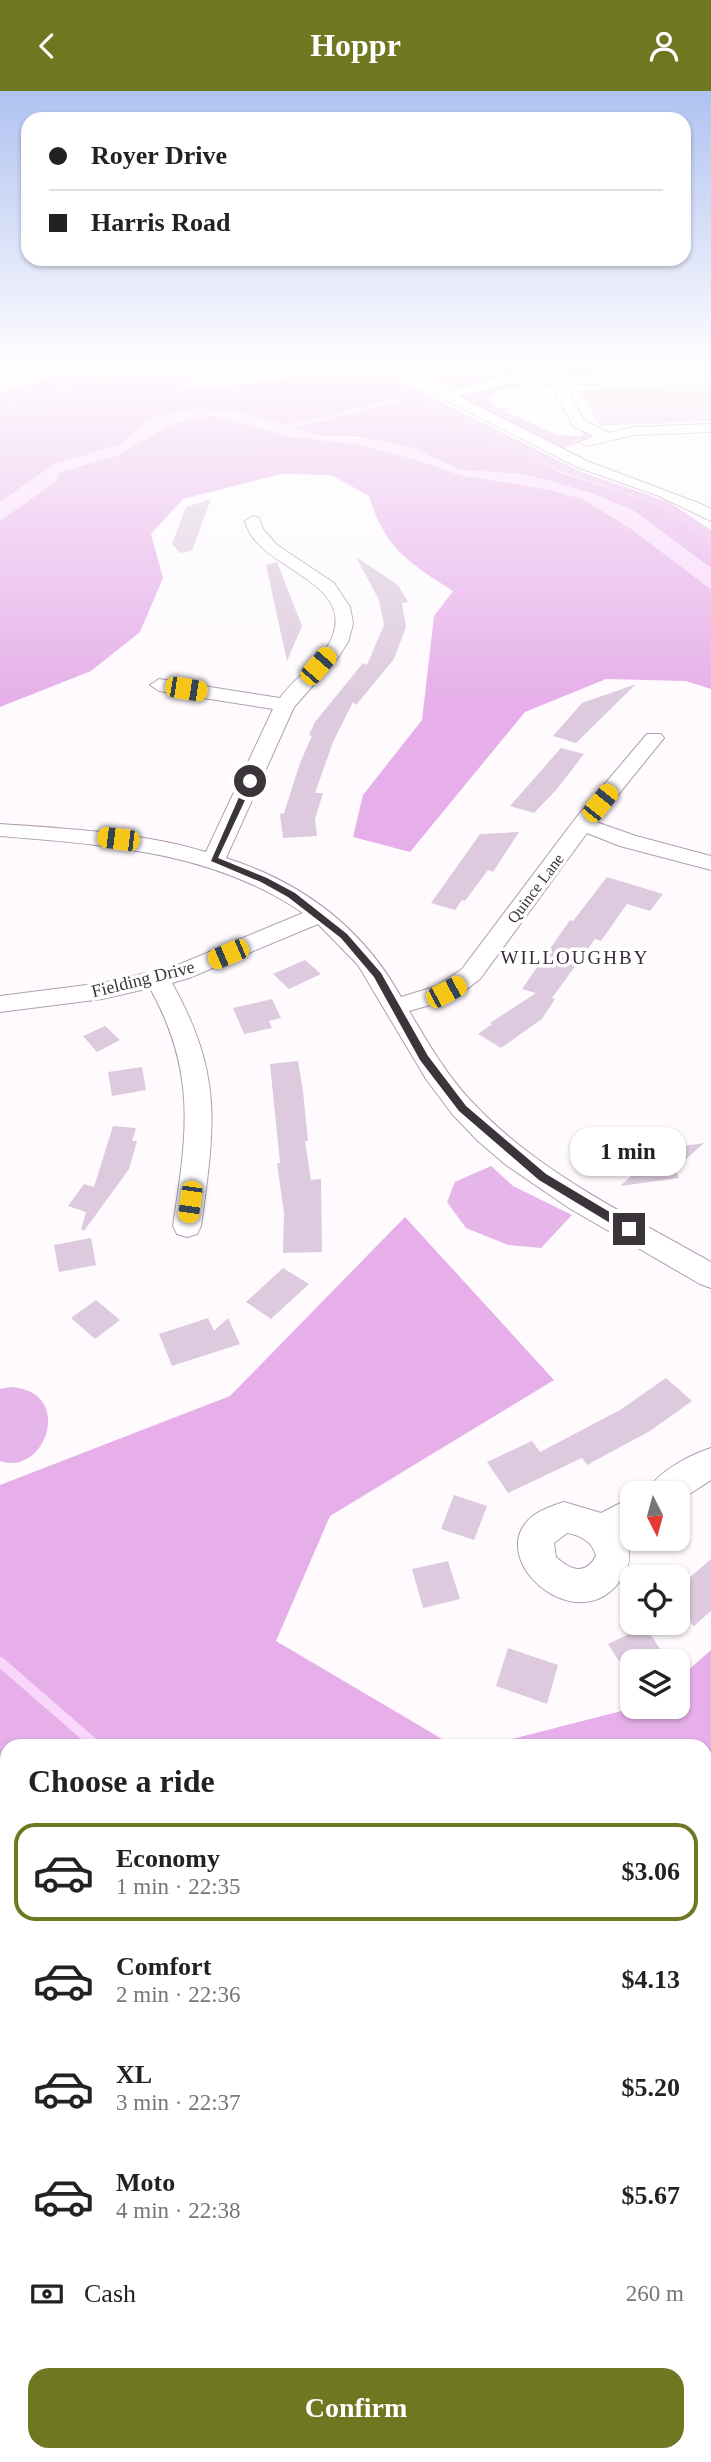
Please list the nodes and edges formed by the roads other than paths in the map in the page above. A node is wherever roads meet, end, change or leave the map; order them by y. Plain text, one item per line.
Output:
1 (624, 479) edge
2 (711, 516) edge
3 (253, 521) dead end
4 (159, 685) dead end
5 (285, 705) junction
6 (654, 738) dead end
7 (583, 824) junction
8 (0, 830) edge
9 (214, 859) junction
10 (711, 863) edge
11 (318, 915) junction
12 (158, 979) junction
13 (0, 1004) edge
14 (395, 1007) junction
15 (187, 1226) dead end
16 (711, 1276) edge
17 (711, 1462) edge
18 (682, 1481) edge
19 (620, 1520) edge
20 (602, 1531) dead end

1 - 2 street
3 - 5 street
4 - 5 street
5 - 9 street
6 - 7 street, Quince Lane
7 - 10 street
7 - 14 street, Quince Lane
8 - 9 street
9 - 11 street
11 - 12 street, Fielding Drive
11 - 14 street
12 - 13 street, Fielding Drive
12 - 15 street
14 - 16 street
17 - 18 street
19 - 20 street

